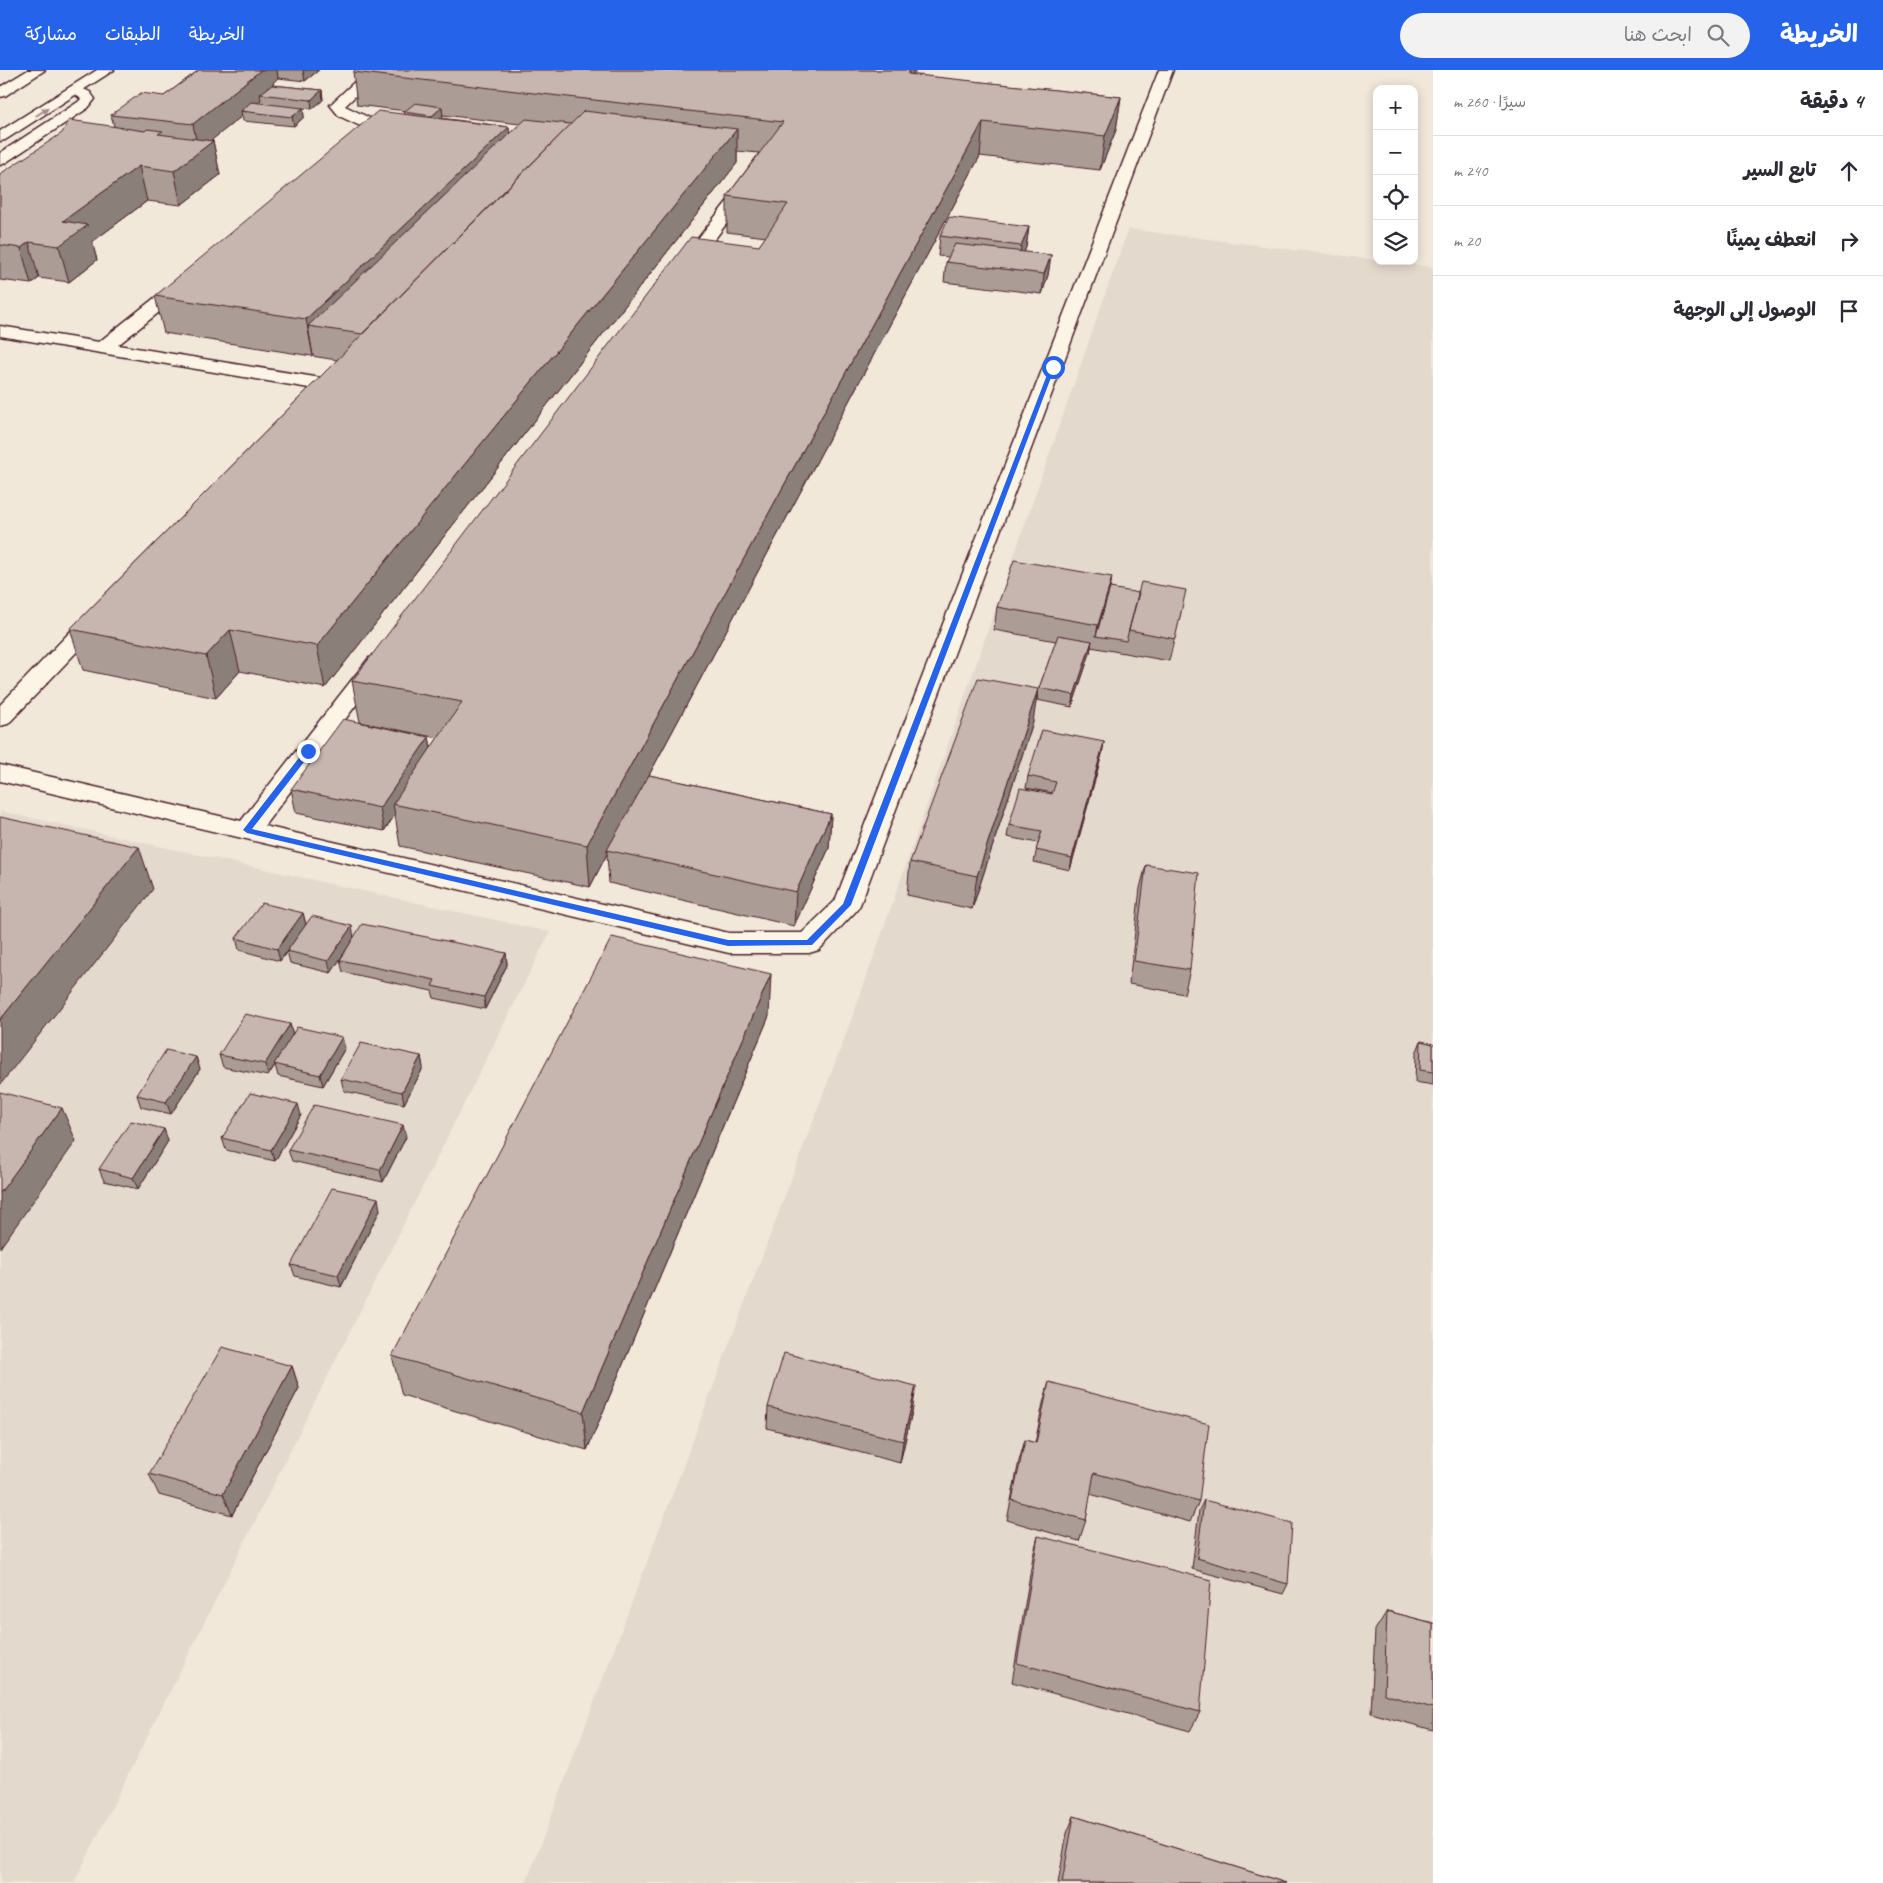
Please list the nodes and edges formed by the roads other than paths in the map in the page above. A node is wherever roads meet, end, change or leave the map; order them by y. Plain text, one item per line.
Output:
1 (38, 70) edge
2 (107, 70) edge
3 (375, 70) edge
4 (1166, 70) edge
5 (76, 90) junction
6 (0, 94) edge
7 (0, 137) edge
8 (346, 156) edge
9 (0, 160) edge
10 (761, 168) edge
11 (197, 273) edge
12 (669, 286) edge
13 (0, 331) edge
14 (104, 346) junction
15 (308, 398) edge
16 (109, 605) edge
17 (388, 649) edge
18 (0, 719) edge
19 (0, 772) edge
20 (247, 830) junction

1 - 6 street
2 - 5 street
3 - 8 street
4 - 20 street
7 -> 5 street
5 - 9 street
10 - 12 street
11 - 14 street
13 - 14 street
14 - 15 street
16 - 18 street
17 - 20 street
19 - 20 street

